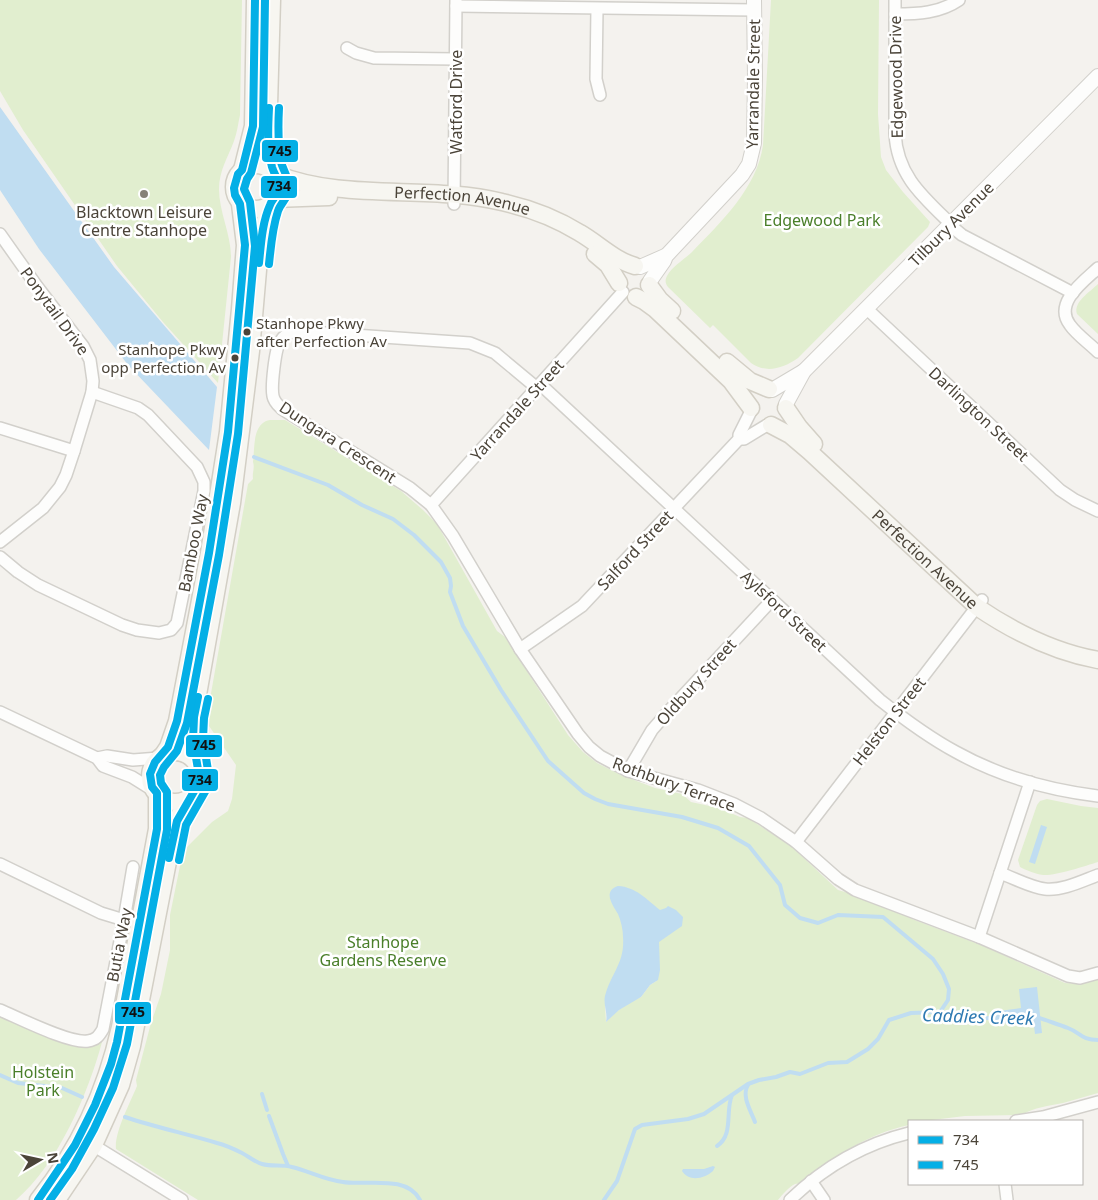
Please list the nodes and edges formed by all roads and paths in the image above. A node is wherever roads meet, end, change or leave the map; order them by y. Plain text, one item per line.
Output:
1 (255, 0) edge
2 (272, 0) edge
3 (895, 0) edge
4 (959, 0) edge
5 (456, 3) edge
6 (754, 5) edge
7 (597, 9) junction
8 (895, 14) junction
9 (348, 48) dead end
10 (456, 59) junction
11 (1098, 76) edge
12 (600, 95) dead end
13 (242, 170) junction
14 (274, 172) junction
15 (455, 200) junction
16 (273, 202) junction
17 (240, 204) junction
18 (950, 225) junction
19 (0, 234) edge
20 (666, 256) junction
21 (638, 267) junction
22 (1098, 268) edge
23 (649, 283) junction
24 (626, 291) junction
25 (1073, 293) junction
26 (867, 309) junction
27 (1098, 352) edge
28 (804, 371) junction
29 (538, 386) junction
30 (770, 390) junction
31 (92, 392) junction
32 (786, 406) junction
33 (751, 410) junction
34 (769, 425) junction
35 (0, 428) edge
36 (739, 440) junction
37 (74, 451) junction
38 (431, 505) junction
39 (674, 508) junction
40 (1098, 511) edge
41 (0, 542) edge
42 (0, 557) edge
43 (772, 600) junction
44 (979, 603) junction
45 (520, 649) junction
46 (1098, 652) edge
47 (1098, 660) edge
48 (0, 712) edge
49 (895, 712) junction
50 (161, 757) junction
51 (97, 758) junction
52 (196, 764) junction
53 (628, 770) junction
54 (1030, 782) junction
55 (156, 793) junction
56 (191, 796) junction
57 (1098, 796) edge
58 (796, 842) junction
59 (0, 864) edge
60 (133, 867) dead end
61 (1000, 873) junction
62 (1098, 875) edge
63 (124, 920) junction
64 (979, 937) junction
65 (1098, 973) edge
66 (0, 1010) edge
67 (106, 1100) junction
68 (1098, 1102) edge
69 (98, 1118) junction
70 (1022, 1120) edge
71 (908, 1133) edge
72 (80, 1137) junction
73 (94, 1145) junction
74 (811, 1181) junction
75 (1005, 1185) edge
76 (38, 1200) edge
77 (57, 1200) edge
78 (182, 1200) edge
79 (790, 1200) edge
80 (824, 1200) edge
81 (1007, 1200) edge

1 - 13 main road
2 - 14 main road
3 - 8 street, Edgewood Drive
4 - 8 street
5 - 7 street
5 - 10 street, Watford Drive
6 - 7 street
6 - 20 street, Yarrandale Street
7 - 12 street
8 - 18 street, Edgewood Drive
9 - 10 street
10 - 15 street, Watford Drive
11 - 18 street, Tilbury Avenue
13 - 14 main road
13 - 17 main road
14 - 15 main road, Perfection Avenue
14 - 16 main road
15 - 16 main road, Perfection Avenue
15 - 21 main road, Perfection Avenue
15 - 24 main road, Perfection Avenue
16 - 17 main road
16 - 52 main road
17 - 50 main road
18 - 25 street, Edgewood Drive
18 - 26 street, Tilbury Avenue
19 - 31 street, Ponytail Drive
20 - 21 street, Yarrandale Street
20 - 23 street, Yarrandale Street
21 - 23 main road
21 - 24 main road
22 - 25 street
23 - 24 main road
23 - 30 main road
24 - 29 street, Yarrandale Street
24 - 33 main road, Perfection Avenue
25 - 27 street
26 - 28 street, Tilbury Avenue
26 - 40 street, Darlington Street
28 - 30 street, Tilbury Avenue
28 - 32 street, Tilbury Avenue
29 - 38 street, Yarrandale Street
29 - 38 street, Dungara Crescent
29 - 39 street, Dungara Crescent
30 - 32 main road
30 - 33 main road
31 - 37 street, Ponytail Drive
31 - 42 street, Bamboo Way
32 - 34 main road
32 - 44 main road, Perfection Avenue
33 - 34 main road
33 - 36 street, Salford Street
34 - 36 street, Salford Street
34 - 44 main road, Perfection Avenue
35 - 37 street
36 - 39 street, Salford Street
37 - 41 street, Ponytail Drive
38 - 45 street, Rothbury Terrace
39 - 43 street, Aylsford Street
39 - 45 street, Salford Street
43 - 49 street, Aylsford Street
43 - 53 street, Oldbury Street
44 - 46 main road, Perfection Avenue
44 - 47 main road, Perfection Avenue
44 - 49 street, Helston Street
45 - 53 street, Rothbury Terrace
48 - 51 street
49 - 54 street, Aylsford Street
49 - 58 street, Helston Street
50 - 51 street
50 - 52 main road
50 - 55 main road
51 - 55 street
52 - 56 main road
53 - 58 street, Rothbury Terrace
54 - 57 street, Aylsford Street
54 - 61 street
55 - 56 main road
55 - 67 main road
56 - 67 main road
58 - 64 street, Rothbury Terrace
59 - 63 street
60 - 63 street, Butia Way
61 - 62 street
61 - 64 street
63 - 66 street, Butia Way
64 - 65 street, Rothbury Terrace
67 - 69 main road
68 - 70 street
69 - 72 main road
69 - 73 main road
71 - 74 street
72 - 73 street
72 - 76 main road
73 - 77 main road
73 - 78 street
74 - 79 street
74 - 80 street
75 - 81 street

